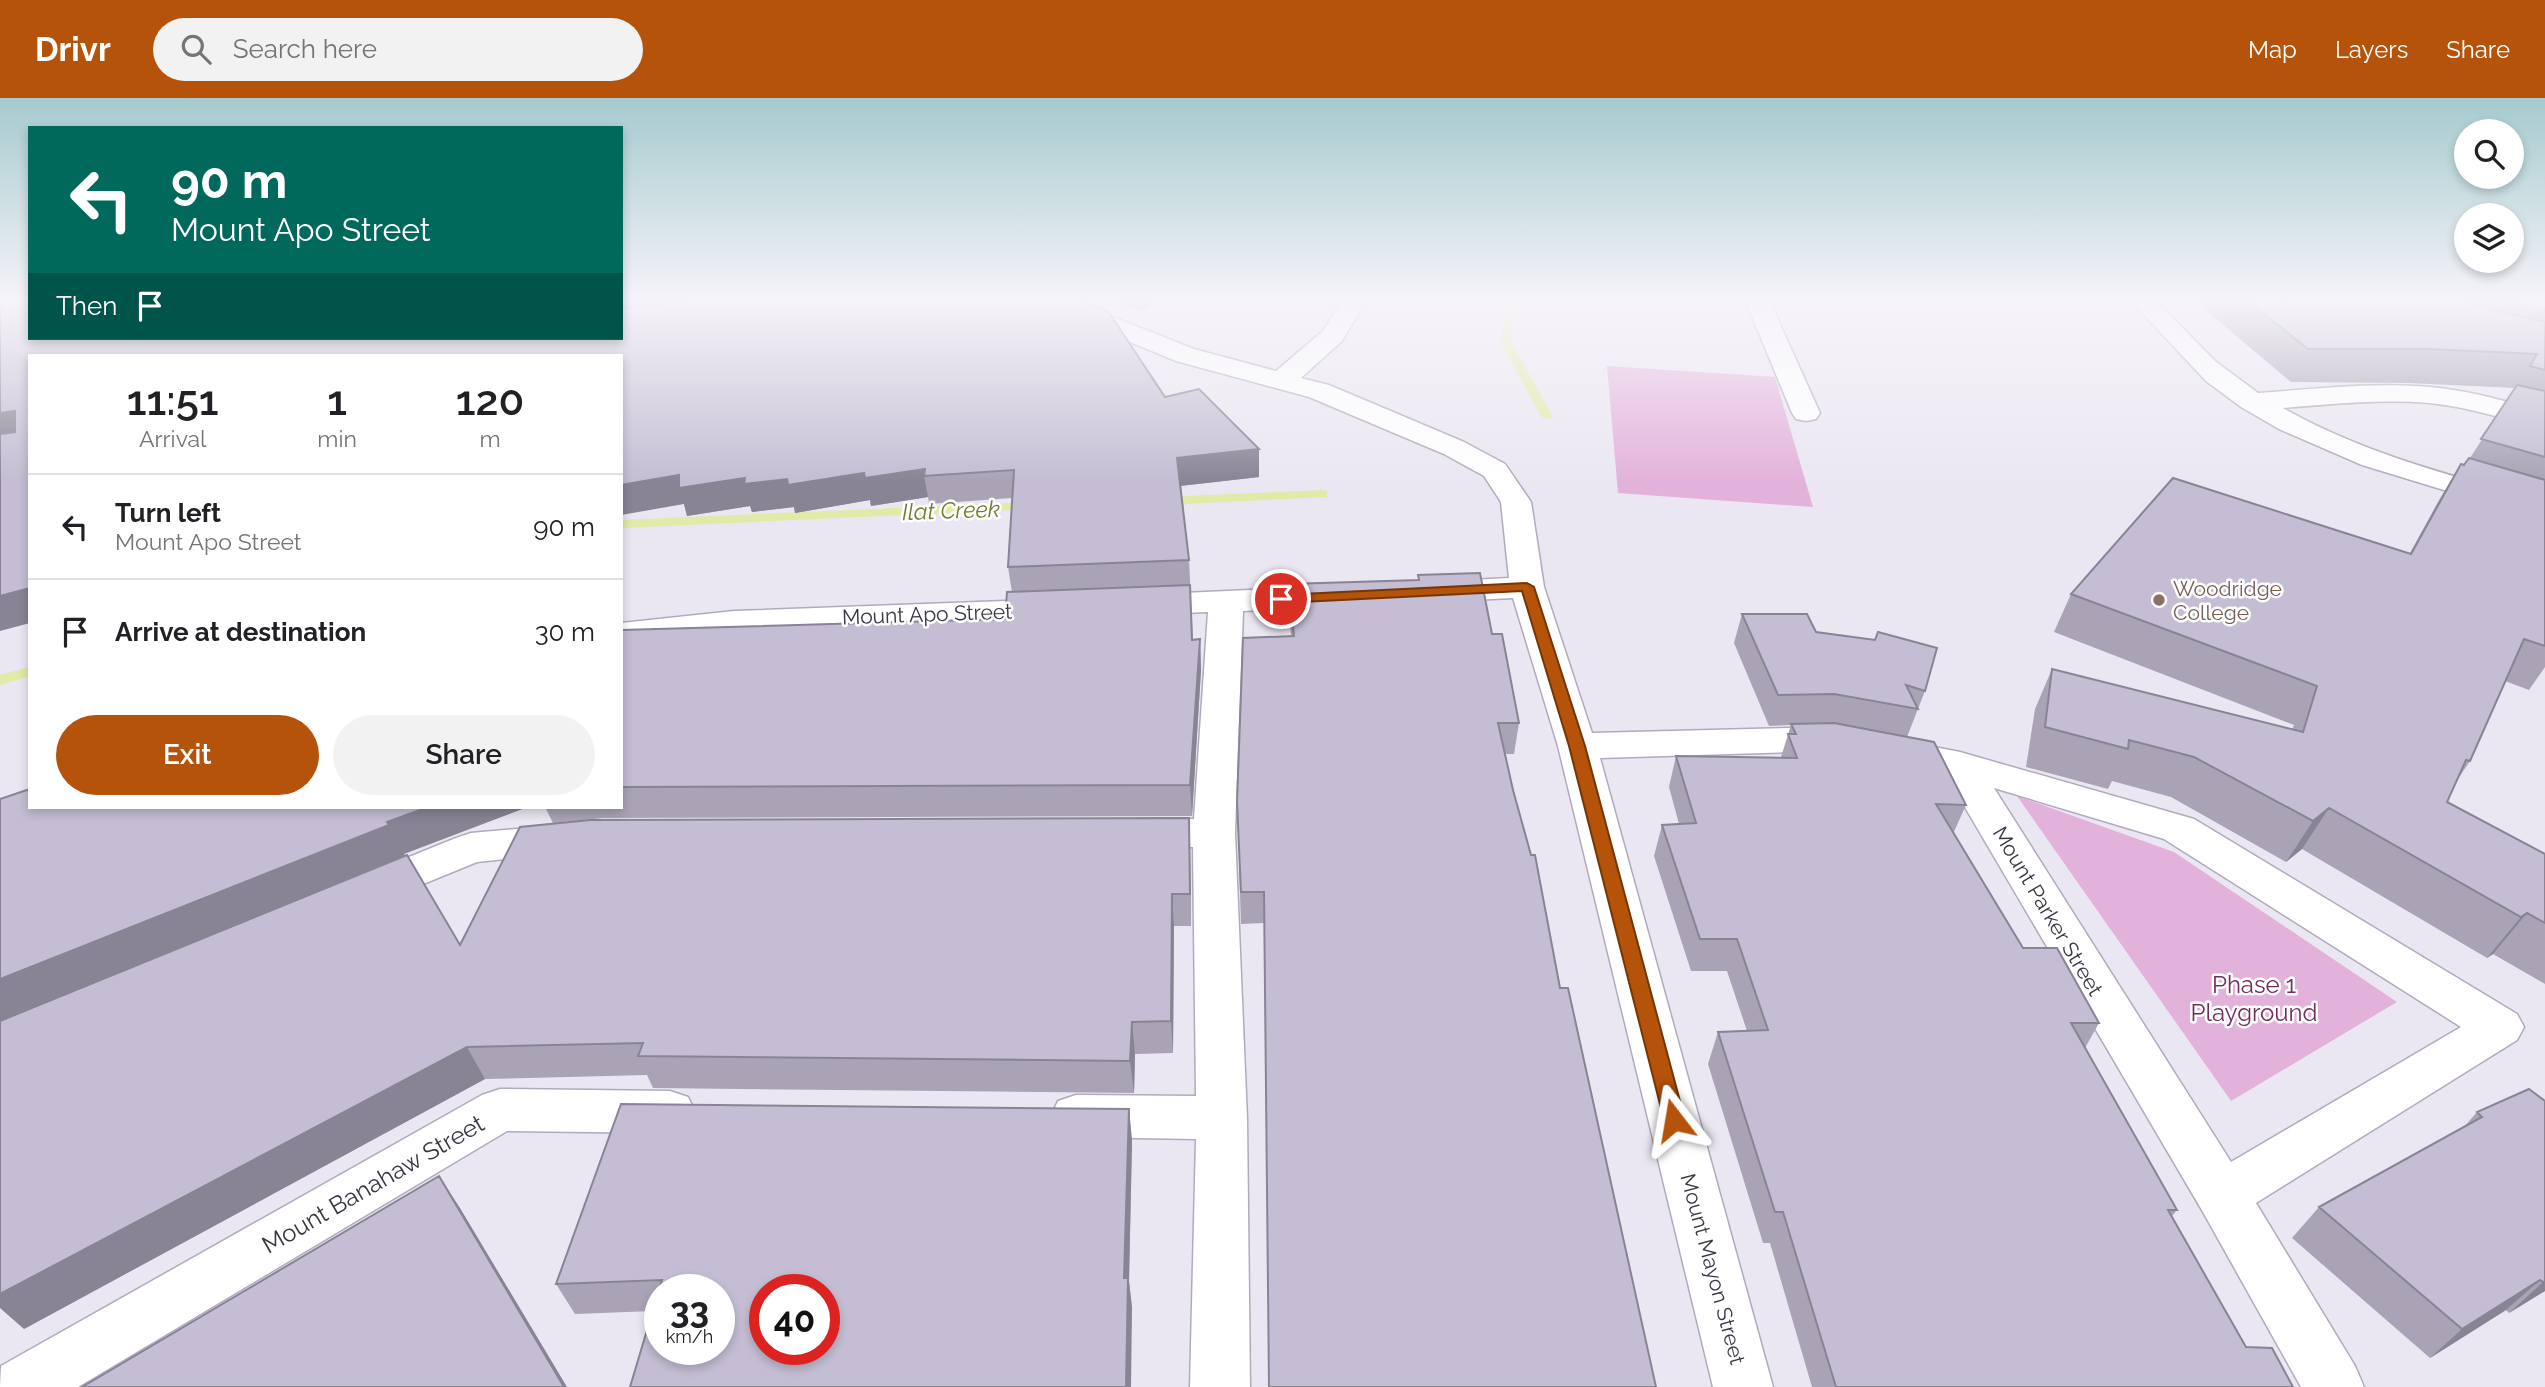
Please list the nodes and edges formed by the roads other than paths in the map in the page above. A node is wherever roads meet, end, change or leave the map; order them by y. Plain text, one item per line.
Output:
1 (1211, 362) edge
2 (1303, 362) edge
3 (1784, 362) edge
4 (2202, 362) edge
5 (1281, 381) junction
6 (2254, 402) junction
7 (1806, 413) dead end
8 (2545, 421) edge
9 (2545, 512) edge
10 (1527, 587) junction
11 (1226, 602) junction
12 (623, 634) edge
13 (1577, 746) junction
14 (1959, 765) junction
15 (1214, 833) junction
16 (1103, 834) edge
17 (603, 835) edge
18 (331, 906) edge
19 (722, 1112) edge
20 (1027, 1116) edge
21 (1222, 1118) junction
22 (2222, 1195) junction
23 (22, 1387) edge
24 (1220, 1387) edge
25 (1744, 1387) edge
26 (2334, 1387) edge

1 - 5 street
2 - 5 street
3 - 7 street
4 - 6 street
5 - 10 street, Mount Mayon Street
6 - 8 street
6 - 9 street
10 - 11 street, Mount Apo Street
10 - 13 street, Mount Mayon Street
11 - 12 street, Mount Apo Street
11 - 15 street
13 - 14 street
13 - 25 street, Mount Mayon Street
14 - 22 street, Mount Parker Street
14 - 22 street
15 - 16 street
15 - 21 street
17 - 18 street
19 - 23 street, Mount Banahaw Street
20 - 21 street
21 - 24 street
22 - 26 street, Mount Parker Street

